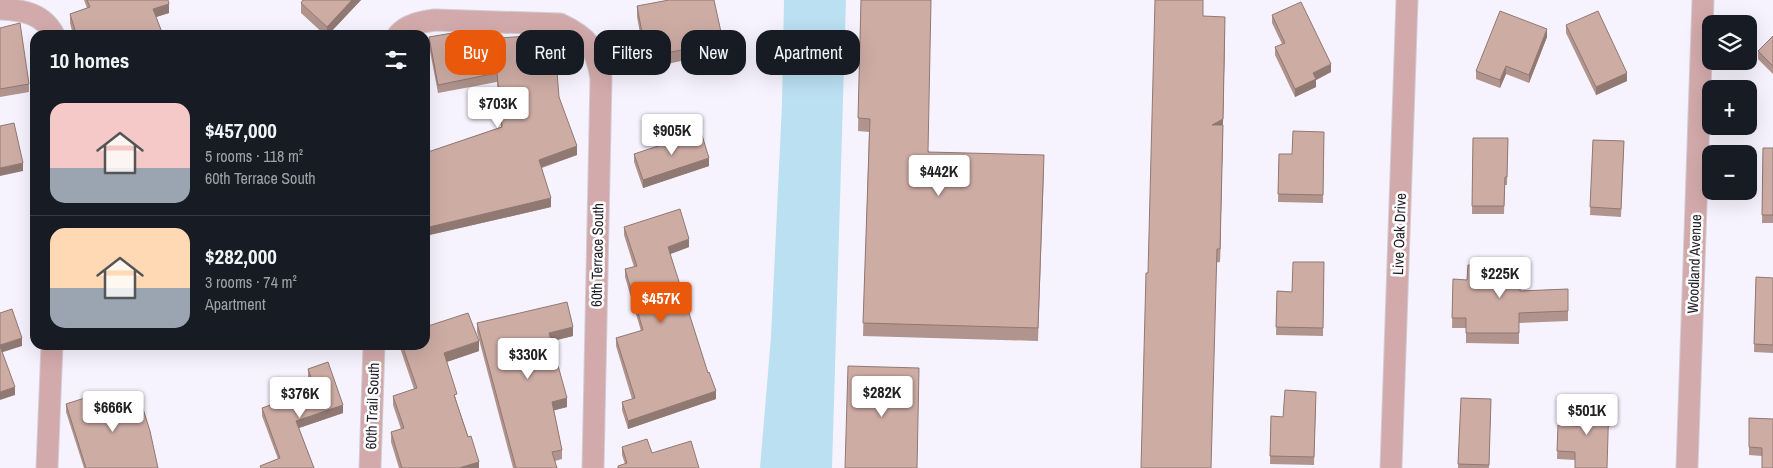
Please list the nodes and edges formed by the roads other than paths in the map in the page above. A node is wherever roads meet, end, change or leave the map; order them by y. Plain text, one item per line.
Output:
1 (1407, 0) edge
2 (1703, 0) edge
3 (0, 9) edge
4 (50, 30) edge
5 (404, 30) edge
6 (52, 350) edge
7 (374, 350) edge
8 (47, 468) edge
9 (370, 468) edge
10 (593, 468) edge
11 (1391, 468) edge
12 (1687, 468) edge

1 - 11 street, Live Oak Drive
2 - 12 street, Woodland Avenue
3 - 4 street
5 - 10 street, 60th Terrace South
6 - 8 street
7 - 9 street, 60th Trail South

